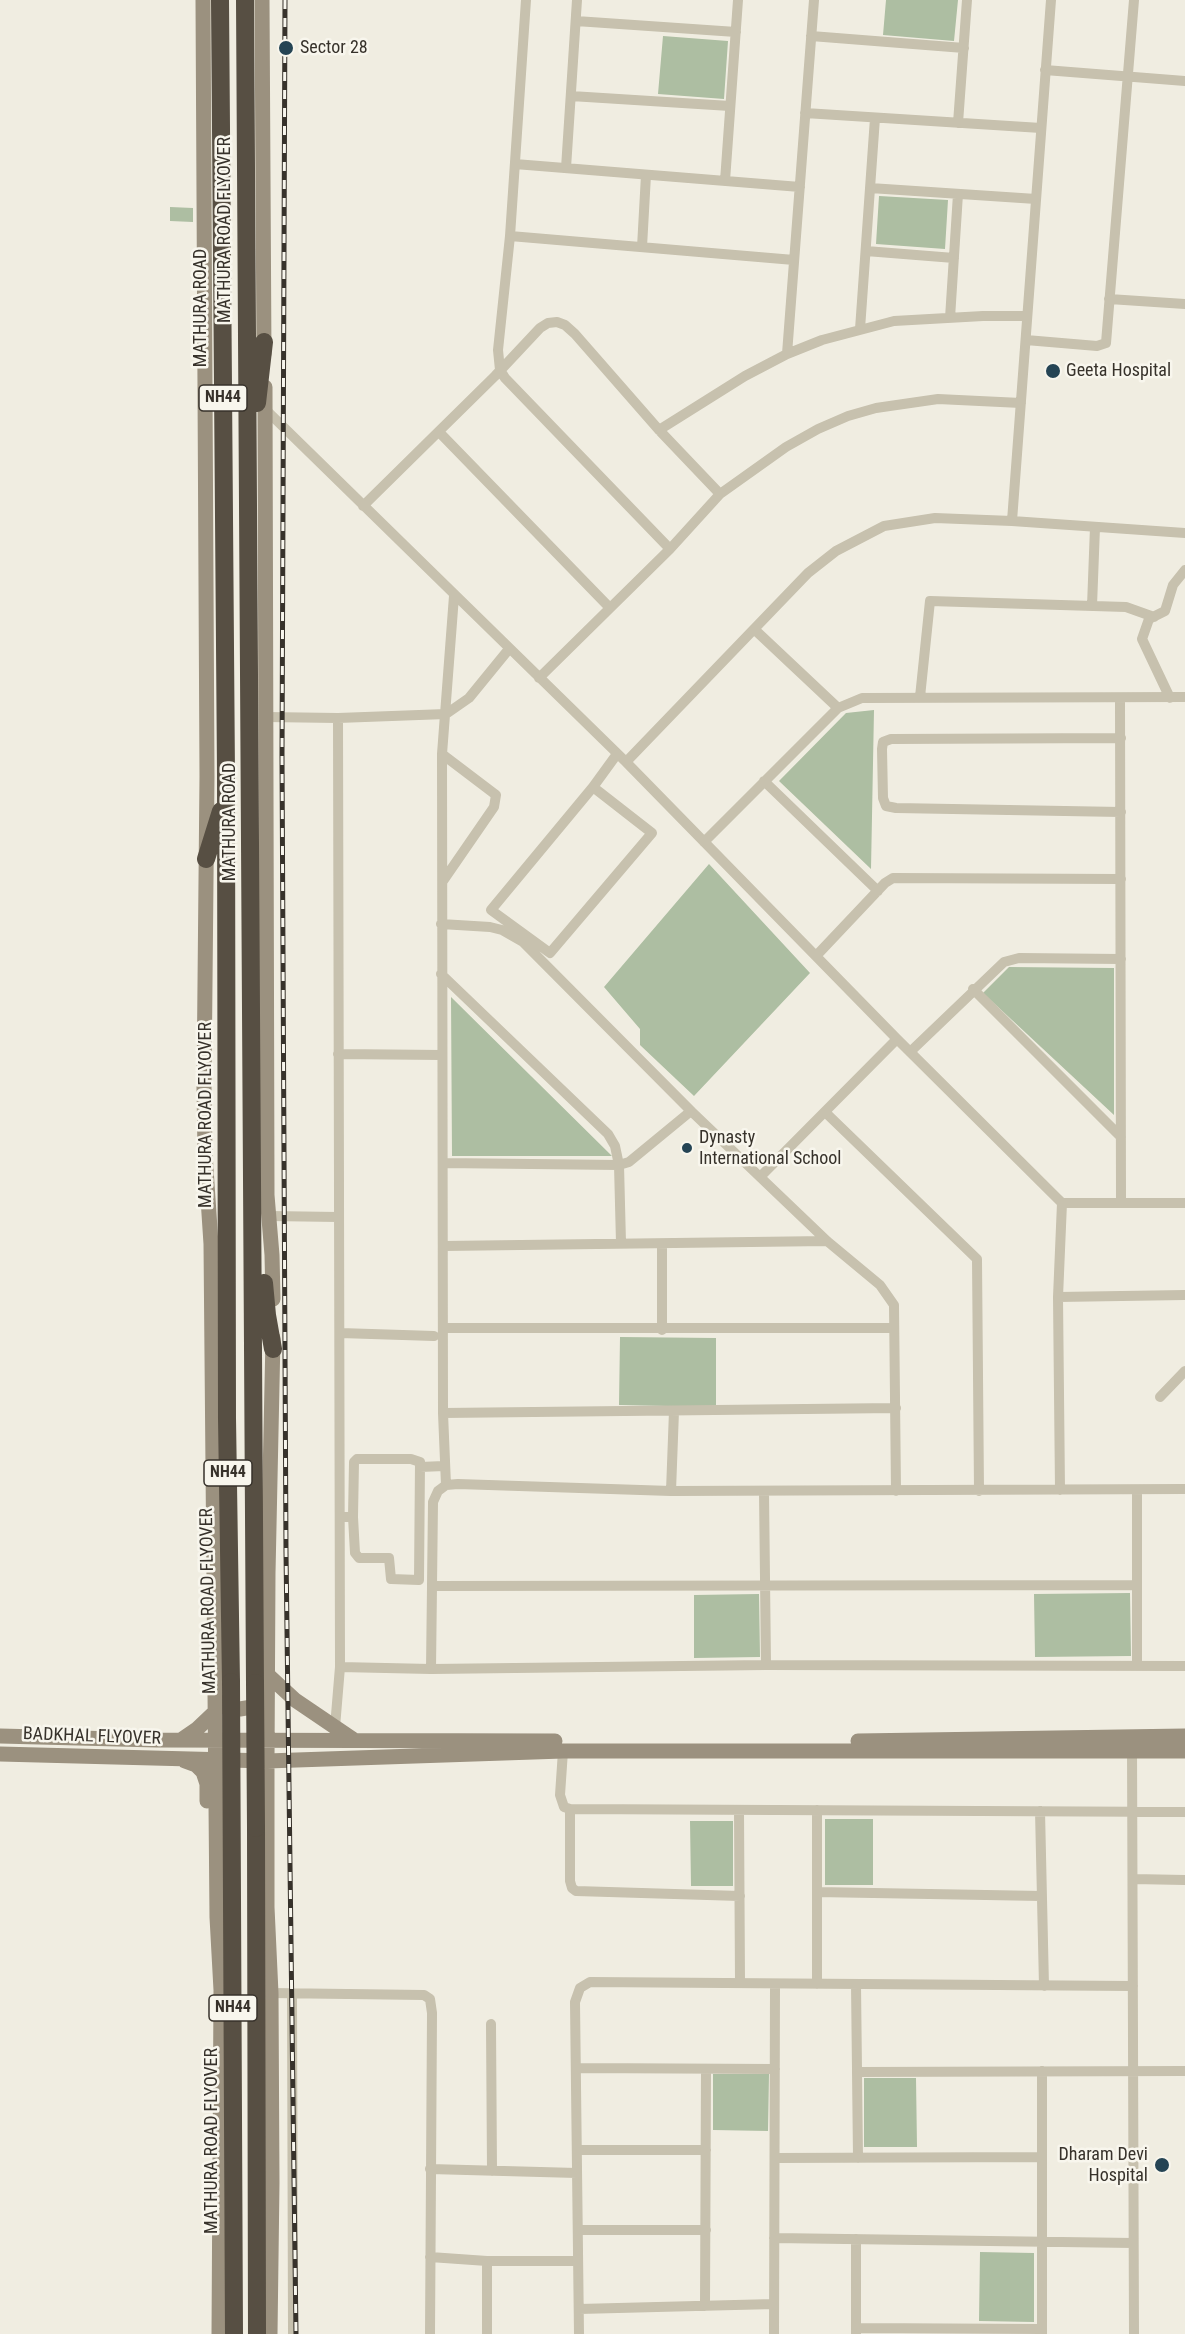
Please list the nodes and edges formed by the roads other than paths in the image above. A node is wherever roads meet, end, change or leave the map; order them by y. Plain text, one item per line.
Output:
1 (203, 0) edge
2 (220, 0) edge
3 (245, 0) edge
4 (262, 0) edge
5 (526, 0) edge
6 (577, 0) edge
7 (738, 0) edge
8 (814, 0) edge
9 (967, 0) edge
10 (1051, 0) edge
11 (1134, 0) edge
12 (576, 21) junction
13 (736, 32) junction
14 (811, 36) junction
15 (963, 48) junction
16 (1046, 70) junction
17 (1128, 77) junction
18 (1185, 81) edge
19 (571, 96) junction
20 (730, 106) junction
21 (805, 113) junction
22 (875, 117) junction
23 (958, 123) junction
24 (1041, 128) junction
25 (515, 164) junction
26 (566, 168) junction
27 (646, 175) junction
28 (725, 181) junction
29 (800, 187) junction
30 (870, 188) junction
31 (957, 194) junction
32 (1036, 199) junction
33 (510, 236) junction
34 (642, 247) junction
35 (866, 251) junction
36 (954, 258) junction
37 (794, 260) junction
38 (1109, 299) junction
39 (1185, 304) edge
40 (1027, 316) junction
41 (950, 318) junction
42 (860, 329) junction
43 (1026, 340) junction
44 (264, 342) junction
45 (787, 354) junction
46 (500, 370) junction
47 (1021, 403) junction
48 (265, 409) junction
49 (659, 430) junction
50 (439, 432) junction
51 (248, 460) junction
52 (720, 494) junction
53 (363, 506) junction
54 (1012, 521) junction
55 (1095, 527) junction
56 (1185, 533) edge
57 (670, 549) junction
58 (1185, 570) edge
59 (454, 596) junction
60 (1092, 606) junction
61 (609, 607) junction
62 (1154, 617) junction
63 (754, 629) junction
64 (509, 649) junction
65 (539, 678) junction
66 (920, 697) junction
67 (1120, 698) junction
68 (1170, 698) junction
69 (1185, 698) edge
70 (838, 708) junction
71 (446, 714) junction
72 (266, 717) junction
73 (338, 718) junction
74 (1121, 738) junction
75 (441, 754) junction
76 (621, 758) junction
77 (764, 781) junction
78 (593, 787) junction
79 (226, 795) junction
80 (1121, 812) junction
81 (704, 842) junction
82 (206, 859) junction
83 (1121, 879) junction
84 (443, 881) junction
85 (878, 891) junction
86 (441, 924) junction
87 (816, 956) junction
88 (1121, 959) junction
89 (441, 974) junction
90 (974, 990) junction
91 (897, 1039) junction
92 (910, 1052) junction
93 (338, 1053) junction
94 (442, 1055) junction
95 (691, 1111) junction
96 (825, 1112) junction
97 (1121, 1137) junction
98 (443, 1163) junction
99 (619, 1165) junction
100 (760, 1177) junction
101 (253, 1183) junction
102 (1062, 1203) junction
103 (1121, 1203) junction
104 (1185, 1203) edge
105 (269, 1216) junction
106 (338, 1217) junction
107 (827, 1241) junction
108 (621, 1243) junction
109 (662, 1244) junction
110 (444, 1246) junction
111 (1185, 1295) edge
112 (1058, 1297) junction
113 (444, 1328) junction
114 (894, 1328) junction
115 (662, 1330) junction
116 (340, 1333) junction
117 (434, 1336) dead end
118 (273, 1349) junction
119 (1185, 1371) edge
120 (1160, 1397) dead end
121 (896, 1408) junction
122 (674, 1411) junction
123 (443, 1413) junction
124 (444, 1466) junction
125 (420, 1467) junction
126 (446, 1485) junction
127 (1185, 1489) edge
128 (1060, 1490) junction
129 (1137, 1490) junction
130 (671, 1491) junction
131 (896, 1491) junction
132 (979, 1491) junction
133 (764, 1492) junction
134 (340, 1517) junction
135 (353, 1517) junction
136 (1136, 1584) junction
137 (432, 1586) junction
138 (764, 1586) junction
139 (766, 1665) junction
140 (1137, 1666) junction
141 (1185, 1666) edge
142 (339, 1667) junction
143 (431, 1669) junction
144 (268, 1675) junction
145 (268, 1699) junction
146 (216, 1706) junction
147 (335, 1727) junction
148 (0, 1736) edge
149 (1185, 1736) edge
150 (216, 1739) junction
151 (268, 1739) junction
152 (181, 1740) junction
153 (354, 1740) junction
154 (1131, 1744) junction
155 (563, 1750) junction
156 (1185, 1751) edge
157 (0, 1754) edge
158 (183, 1760) junction
159 (216, 1760) junction
160 (267, 1761) junction
161 (570, 1809) junction
162 (739, 1810) junction
163 (818, 1810) junction
164 (1040, 1811) junction
165 (1133, 1811) junction
166 (1185, 1812) edge
167 (267, 1818) junction
168 (216, 1823) junction
169 (1133, 1880) junction
170 (1185, 1880) edge
171 (817, 1892) junction
172 (740, 1896) junction
173 (1042, 1896) junction
174 (217, 1917) junction
175 (740, 1983) junction
176 (775, 1984) junction
177 (817, 1984) junction
178 (856, 1984) junction
179 (1044, 1986) junction
180 (1133, 1986) junction
181 (271, 1993) junction
182 (292, 1993) junction
183 (491, 2024) dead end
184 (576, 2068) junction
185 (706, 2068) junction
186 (775, 2069) junction
187 (1133, 2070) junction
188 (1042, 2071) junction
189 (1185, 2071) edge
190 (857, 2072) junction
191 (577, 2150) junction
192 (706, 2150) junction
193 (1042, 2157) junction
194 (775, 2158) junction
195 (858, 2158) junction
196 (430, 2169) junction
197 (492, 2171) junction
198 (577, 2173) junction
199 (578, 2230) junction
200 (705, 2230) junction
201 (774, 2238) junction
202 (856, 2239) junction
203 (1042, 2242) junction
204 (1133, 2243) junction
205 (430, 2257) junction
206 (487, 2261) junction
207 (578, 2261) junction
208 (774, 2304) junction
209 (705, 2306) junction
210 (579, 2309) junction
211 (856, 2331) edge
212 (1042, 2332) edge
213 (219, 2334) edge
214 (234, 2334) edge
215 (257, 2334) edge
216 (270, 2334) edge
217 (293, 2334) edge
218 (430, 2334) edge
219 (488, 2334) edge
220 (579, 2334) edge
221 (774, 2334) edge
222 (1134, 2334) edge

1 - 82 main road
2 - 79 highway, MATHURA ROAD / NH44
3 - 51 highway, MATHURA ROAD FLYOVER / NH44
4 - 44 main road
5 - 25 street
6 - 12 street
7 - 13 street
8 - 14 street
9 - 15 street
10 - 16 street
11 - 17 street
12 - 13 street
12 - 19 street
13 - 20 street
14 - 15 street
14 - 21 street
15 - 23 street
16 - 17 street
16 - 24 street
17 - 18 street
17 - 38 street
19 - 20 street
19 - 26 street
20 - 28 street
21 - 22 street
21 - 29 street
22 - 23 street
22 - 30 street
23 - 24 street
24 - 32 street
25 - 26 street
25 - 33 street
26 - 27 street
27 - 28 street
27 - 34 street
28 - 29 street
29 - 37 street
30 - 31 street
30 - 35 street
31 - 32 street
31 - 36 street
32 - 40 street
33 - 34 street
33 - 46 street
34 - 37 street
35 - 36 street
35 - 42 street
36 - 41 street
37 - 45 street
38 - 39 street
38 - 43 street
40 - 41 street
40 - 43 street
41 - 42 street
42 - 45 street
43 - 47 street
44 - 48 main road
44 - 51 highway
45 - 49 street
46 - 49 street
46 - 50 street
46 - 57 street
47 - 52 street
47 - 54 street
48 - 53 street
48 - 72 main road
49 - 52 street
50 - 53 street
50 - 61 street
51 - 101 highway, MATHURA ROAD / NH44
52 - 57 street
53 - 59 street
54 - 55 street
54 - 63 street
55 - 56 street
55 - 60 street
57 - 61 street
58 - 62 street
59 - 64 street
59 - 71 street
60 - 62 street
60 - 66 street
61 - 65 street
62 - 68 street
63 - 70 street
63 - 76 street
64 - 65 street
64 - 71 street
65 - 76 street
66 - 67 street
66 - 70 street
67 - 68 street
67 - 74 street
68 - 69 street
70 - 77 street
71 - 73 street
71 - 75 street
72 - 73 street
72 - 105 main road
73 - 93 street
74 - 80 street
74 - 80 street
75 - 84 street
75 - 84 street
76 - 78 street
76 - 81 street
77 - 81 street
77 - 85 street
78 - 78 street
79 - 82 highway
79 - 214 highway, MATHURA ROAD FLYOVER / NH44, bridge
80 - 83 street
81 - 87 street
82 - 146 main road
83 - 85 street
83 - 88 street
84 - 86 street
85 - 87 street
86 - 89 street
86 - 95 street
87 - 91 street
88 - 90 street
88 - 97 street
89 - 94 street
89 - 99 street
90 - 92 street
90 - 97 street
91 - 92 street
91 - 96 street
92 - 102 street
93 - 94 street
93 - 106 street
94 - 98 street
95 - 99 street
95 - 100 street
96 - 100 street
96 - 132 street
97 - 103 street
98 - 99 street
98 - 110 street
99 - 108 street
100 - 107 street
101 - 118 highway
101 - 215 highway, NH44, bridge
102 - 103 street
102 - 112 street
103 - 104 street
105 - 106 street
105 - 118 main road
106 - 116 street
107 - 109 street
107 - 114 street
108 - 109 street
108 - 110 street
109 - 115 street
110 - 113 street
111 - 112 street
112 - 128 street
113 - 115 street
113 - 123 street
114 - 115 street
114 - 121 street
116 - 117 street
116 - 134 street
118 - 144 main road
119 - 120 street
121 - 122 street
121 - 131 street
122 - 123 street
122 - 130 street
123 - 124 street
124 - 125 street
124 - 126 street
125 - 135 street
125 - 135 street
126 - 130 street
126 - 137 street
127 - 129 street
128 - 129 street
128 - 132 street
129 - 136 street
130 - 133 street
131 - 132 street
131 - 133 street
133 - 138 street
134 - 135 street
134 - 142 street
136 - 138 street
136 - 140 street
137 - 138 street
137 - 143 street
138 - 139 street
139 - 140 street
139 - 143 street
140 - 141 street
142 - 143 street
142 - 147 street
144 - 145 main road
144 - 147 main road
145 - 146 main road
145 - 151 main road
146 - 150 main road
146 - 152 main road
147 - 153 main road
148 - 152 main road, BADKHAL FLYOVER
149 - 154 main road
150 - 151 main road, BADKHAL FLYOVER
150 - 152 main road, BADKHAL FLYOVER
150 - 159 main road
151 - 153 main road, BADKHAL FLYOVER
151 - 160 main road
153 - 154 main road, BADKHAL FLYOVER
154 - 155 main road, BADKHAL FLYOVER
154 - 156 main road
154 - 165 street
155 - 160 main road, BADKHAL FLYOVER
155 - 161 street
157 - 158 main road, BADKHAL FLYOVER
158 - 159 main road, BADKHAL FLYOVER
158 - 174 main road
159 - 160 main road, BADKHAL FLYOVER
159 - 168 main road
160 - 167 main road
161 - 162 street
161 - 172 street
162 - 163 street
162 - 172 street
163 - 164 street
163 - 171 street
164 - 165 street
164 - 173 street
165 - 166 street
165 - 169 street
167 - 168 main road
167 - 181 main road
168 - 174 main road
169 - 170 street
169 - 180 street
171 - 173 street
171 - 177 street
172 - 175 street
173 - 179 street
174 - 213 main road
175 - 176 street
175 - 184 street
176 - 177 street
176 - 186 street
177 - 178 street
178 - 179 street
178 - 190 street
179 - 180 street
180 - 187 street
181 - 182 street
181 - 216 main road
182 - 196 street
182 - 217 street
183 - 197 street
184 - 185 street
184 - 191 street
185 - 186 street
185 - 192 street
186 - 194 street
187 - 188 street
187 - 189 street
187 - 204 street
188 - 190 street
188 - 193 street
190 - 195 street
191 - 192 street
191 - 198 street
192 - 200 street
193 - 195 street
193 - 203 street
194 - 195 street
194 - 201 street
196 - 197 street
196 - 205 street
197 - 198 street
198 - 199 street
199 - 200 street
199 - 207 street
200 - 209 street
201 - 202 street
201 - 208 street
202 - 203 street
202 - 211 street
203 - 204 street
203 - 212 street
204 - 222 street
205 - 206 street
205 - 218 street
206 - 207 street
206 - 219 street
207 - 210 street
208 - 209 street
208 - 221 street
209 - 210 street
210 - 220 street
211 - 212 street

